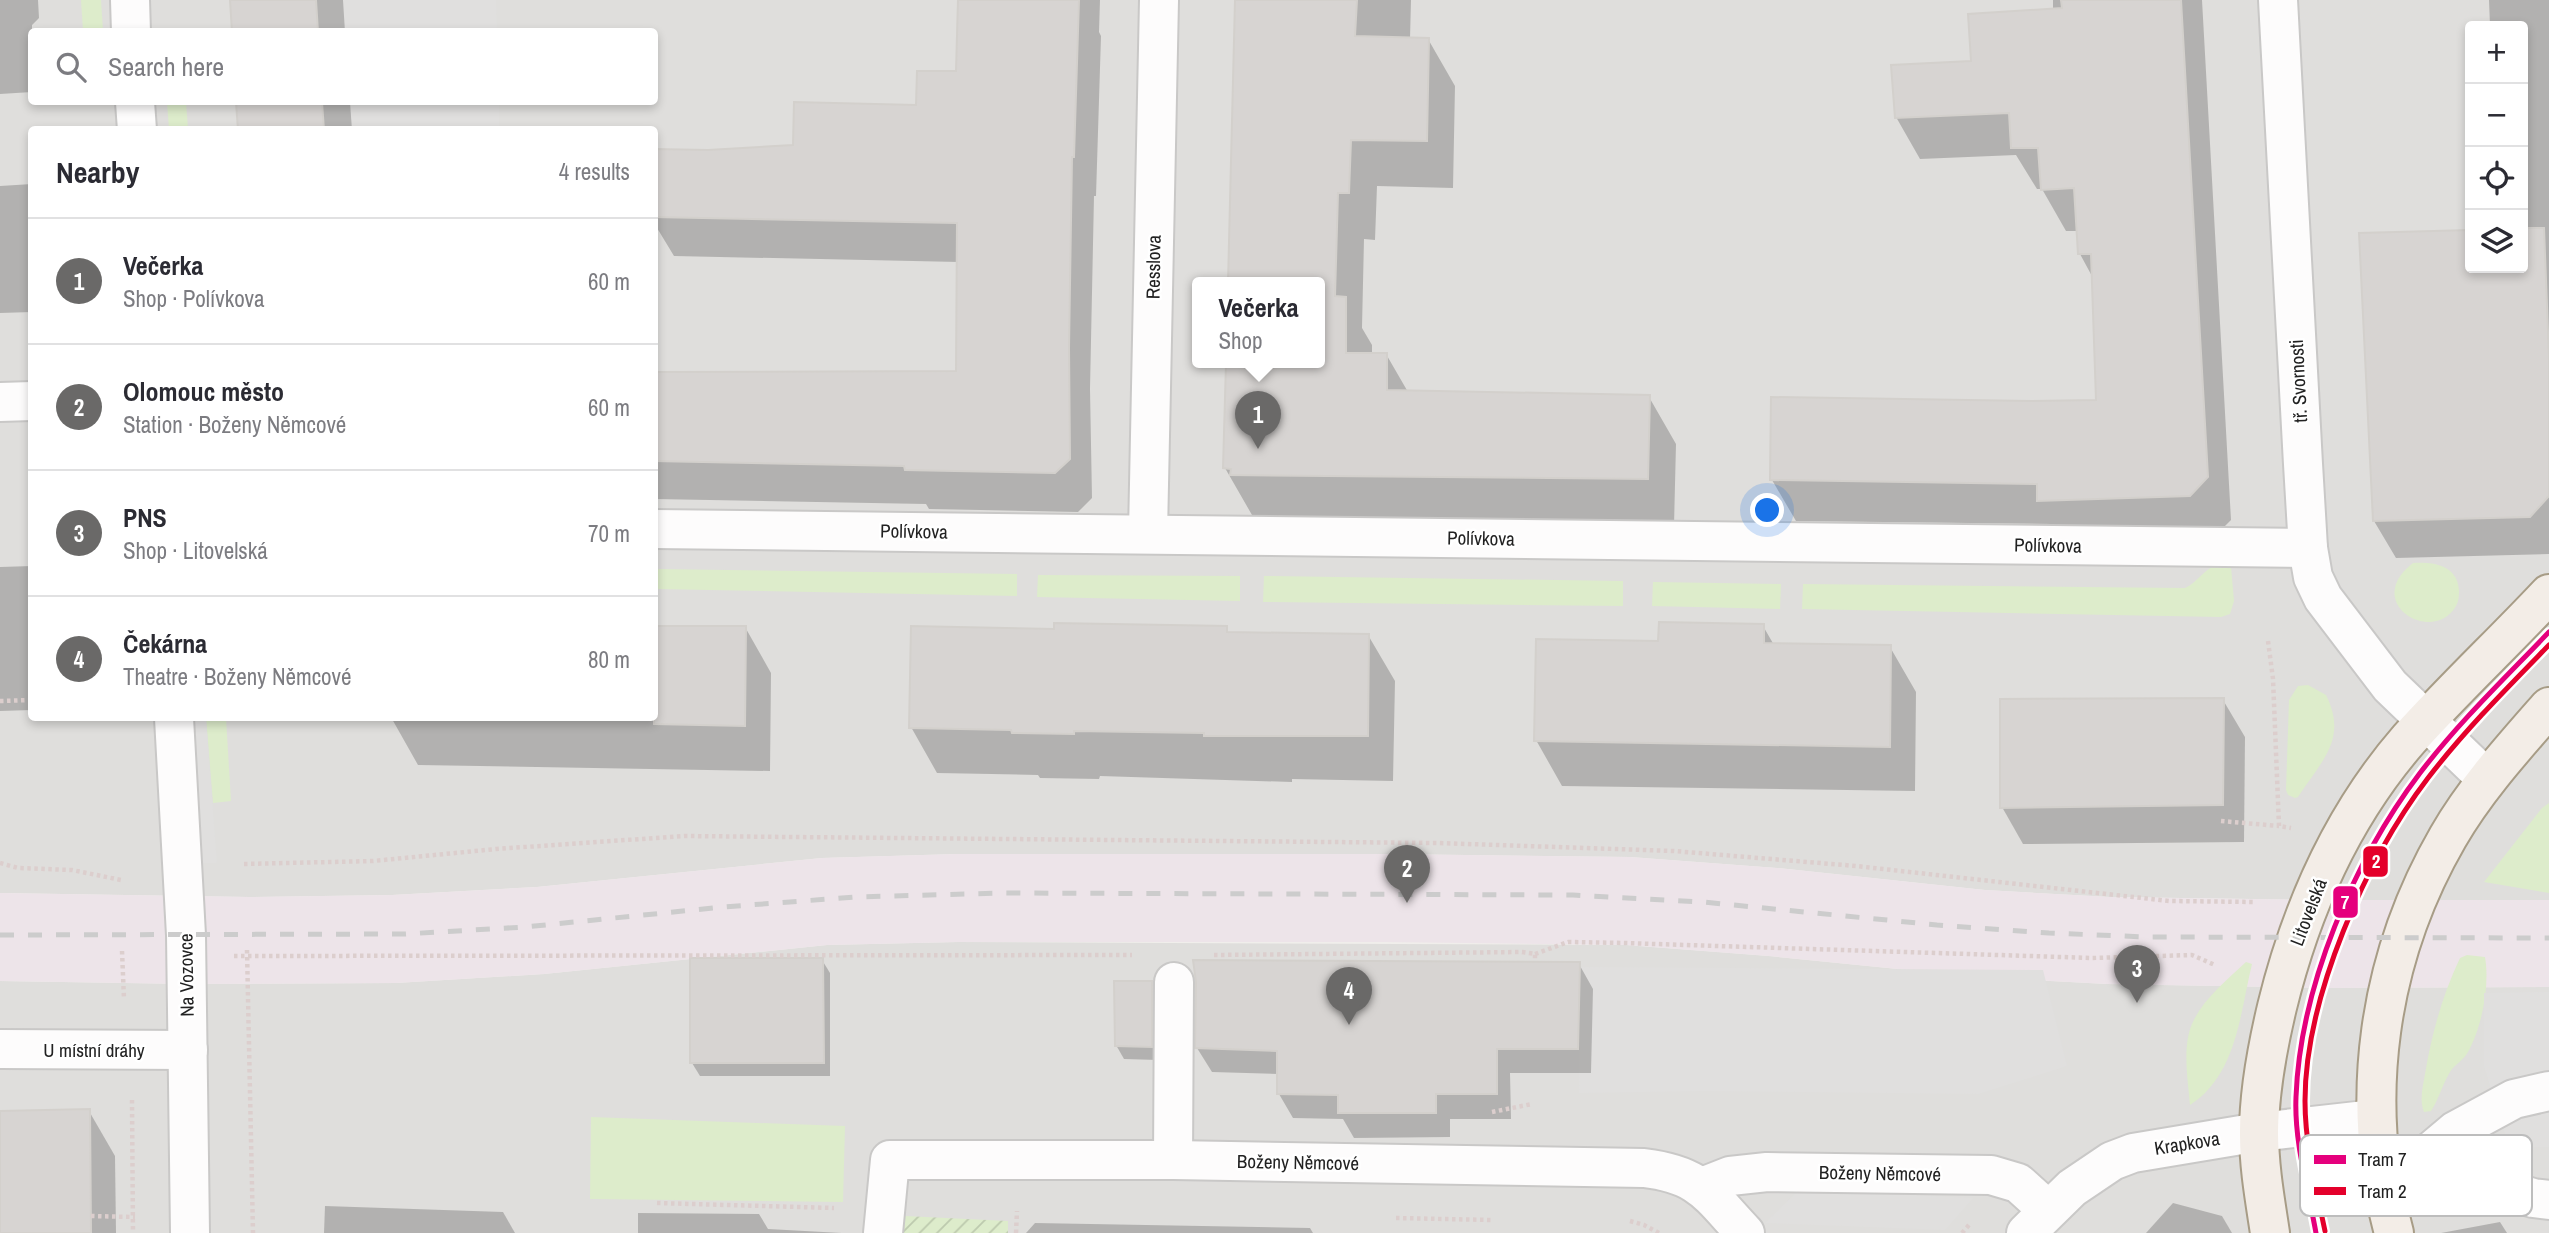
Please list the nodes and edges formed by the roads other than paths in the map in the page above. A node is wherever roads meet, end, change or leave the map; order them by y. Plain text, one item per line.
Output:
1 (130, 0) edge
2 (1158, 0) edge
3 (2278, 0) edge
4 (131, 28) edge
5 (135, 105) edge
6 (137, 126) edge
7 (28, 401) edge
8 (0, 402) edge
9 (658, 529) edge
10 (1148, 533) junction
11 (2308, 548) junction
12 (2549, 594) edge
13 (2549, 707) edge
14 (174, 721) edge
15 (2427, 722) junction
16 (2487, 779) junction
17 (1174, 982) dead end
18 (0, 1049) edge
19 (188, 1050) junction
20 (2549, 1091) edge
21 (2375, 1119) junction
22 (2259, 1132) junction
23 (2377, 1135) edge
24 (2450, 1135) edge
25 (1173, 1160) junction
26 (1702, 1187) junction
27 (884, 1221) edge
28 (2037, 1222) edge
29 (190, 1233) edge
30 (1745, 1233) edge
31 (2270, 1233) edge

1 - 4 street
2 - 10 street, Resslova
3 - 11 street, tř. Svornosti
5 - 6 street
7 - 8 street
9 - 10 street, Polívkova
10 - 11 street, Polívkova
11 - 15 street, tř. Svornosti
12 - 15 main road, Litovelská
13 - 16 main road
14 - 19 street, Na Vozovce
15 - 16 street
15 - 22 main road, Litovelská
16 - 21 main road
17 - 25 street
18 - 19 street, U místní dráhy
19 - 29 street, Na Vozovce
20 - 24 street
21 - 22 street, Krapkova
21 - 23 main road
22 - 28 street, Krapkova
22 - 31 main road, Litovelská
25 - 26 street, Boženy Němcové
25 - 27 street, Boženy Němcové
26 - 28 street, Boženy Němcové
26 - 30 street, Boženy Němcové

